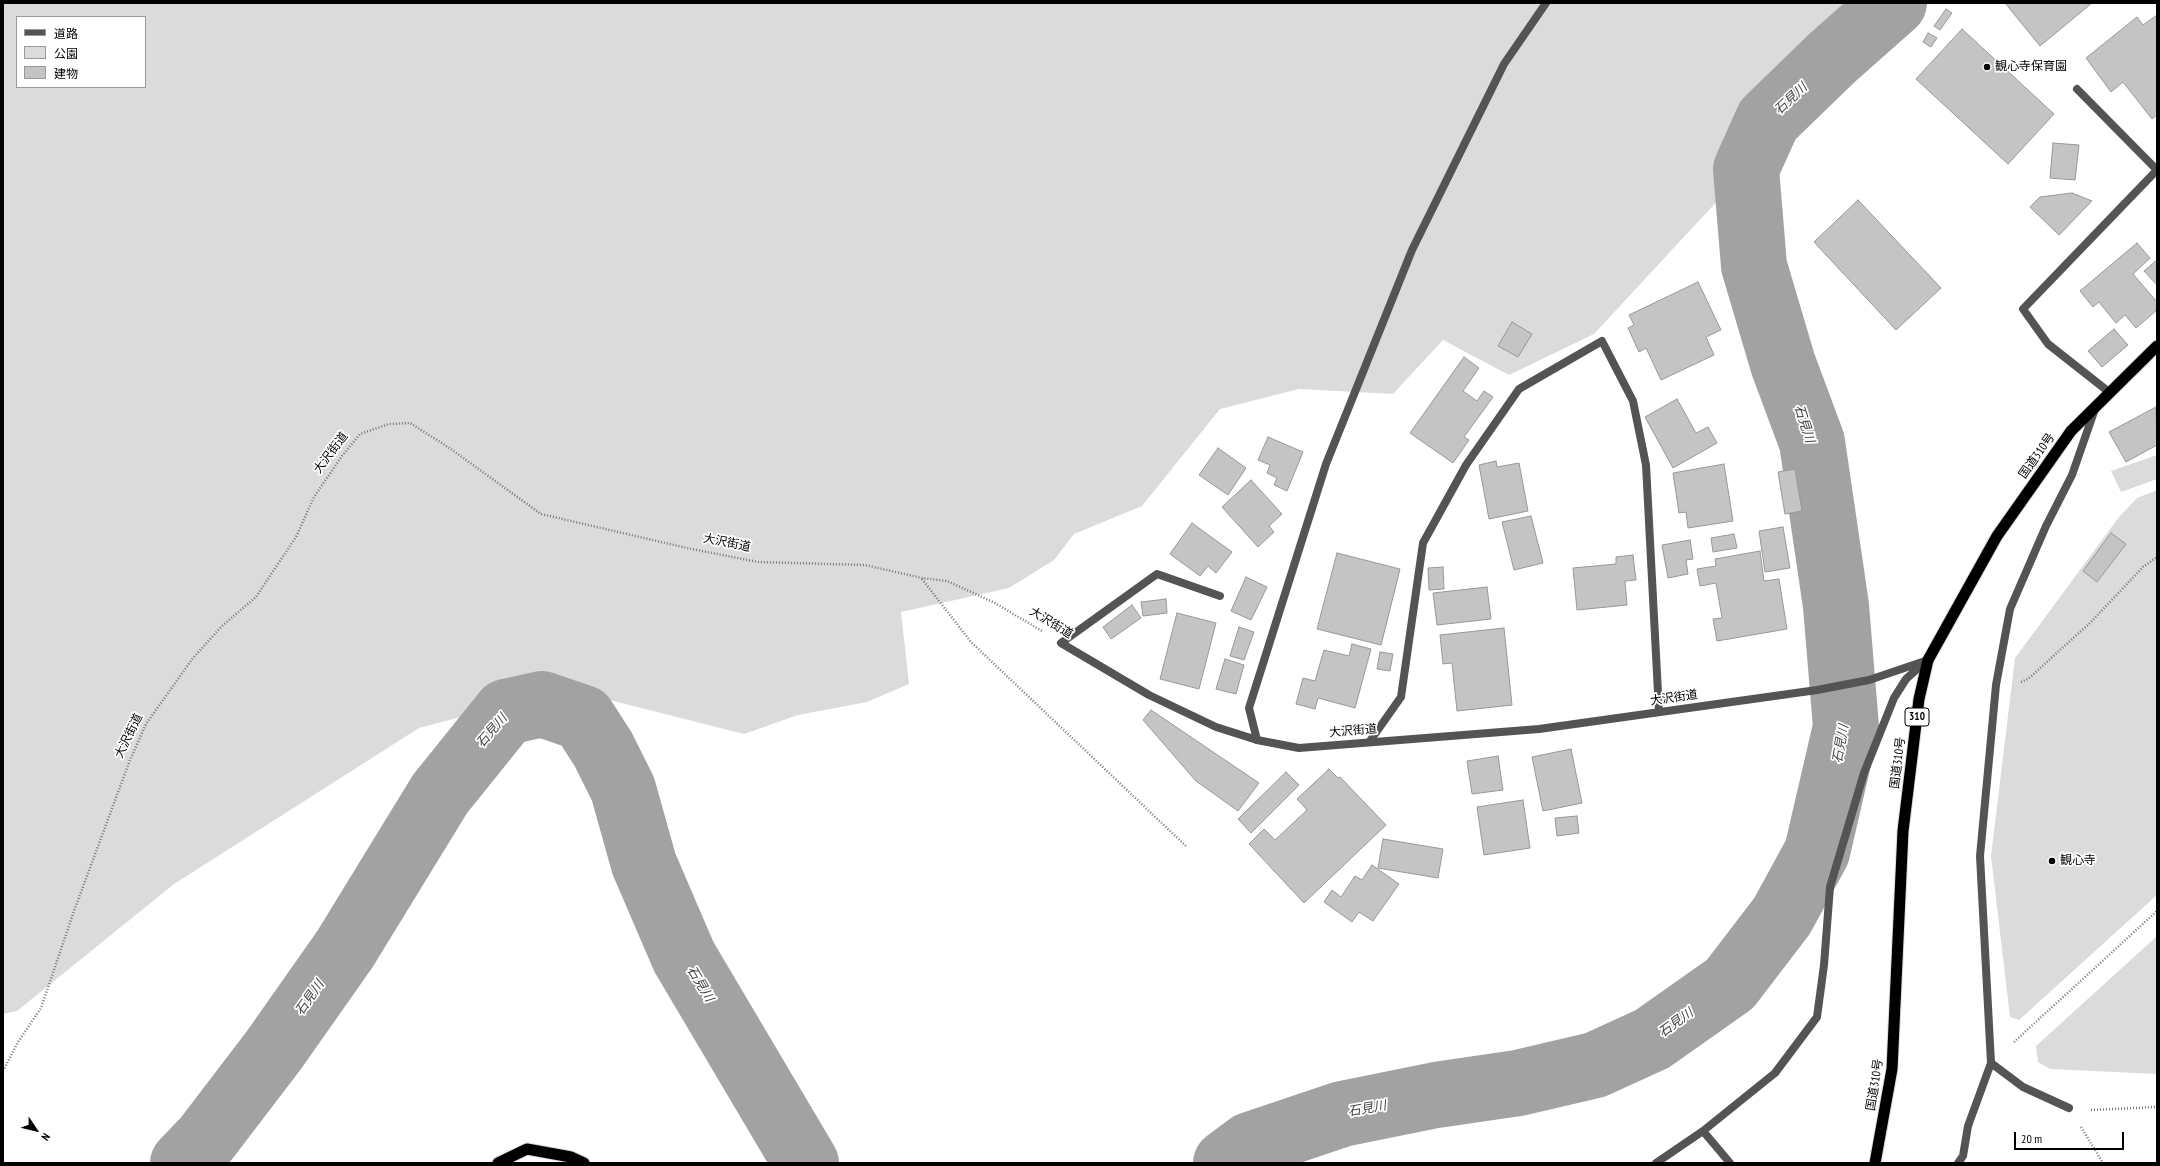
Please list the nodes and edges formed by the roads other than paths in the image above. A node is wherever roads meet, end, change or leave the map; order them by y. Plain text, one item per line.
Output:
1 (1546, 3) edge
2 (2077, 89) dead end
3 (2157, 170) edge
4 (2157, 346) edge
5 (2109, 392) junction
6 (2096, 405) junction
7 (1220, 596) dead end
8 (1928, 660) junction
9 (1660, 712) junction
10 (1257, 740) junction
11 (1370, 741) junction
12 (1991, 1063) junction
13 (2069, 1108) road end
14 (1703, 1131) junction
15 (498, 1163) edge
16 (584, 1163) edge
17 (1656, 1163) edge
18 (1730, 1163) edge
19 (1875, 1163) edge
20 (1958, 1163) edge

1 - 10 street
2 - 3 street
3 - 5 street
4 - 5 highway, 国道310号 / 310
5 - 6 highway, 国道310号 / 310
6 - 8 highway, 国道310号 / 310
6 - 12 street
7 - 10 street, 大沢街道
8 - 9 street, 大沢街道
8 - 14 street
8 - 19 highway, 国道310号 / 310
9 - 11 street, 大沢街道
9 - 11 street
10 - 11 street, 大沢街道
12 - 13 street
12 - 20 street
14 - 17 street
14 - 18 street
15 - 16 highway

